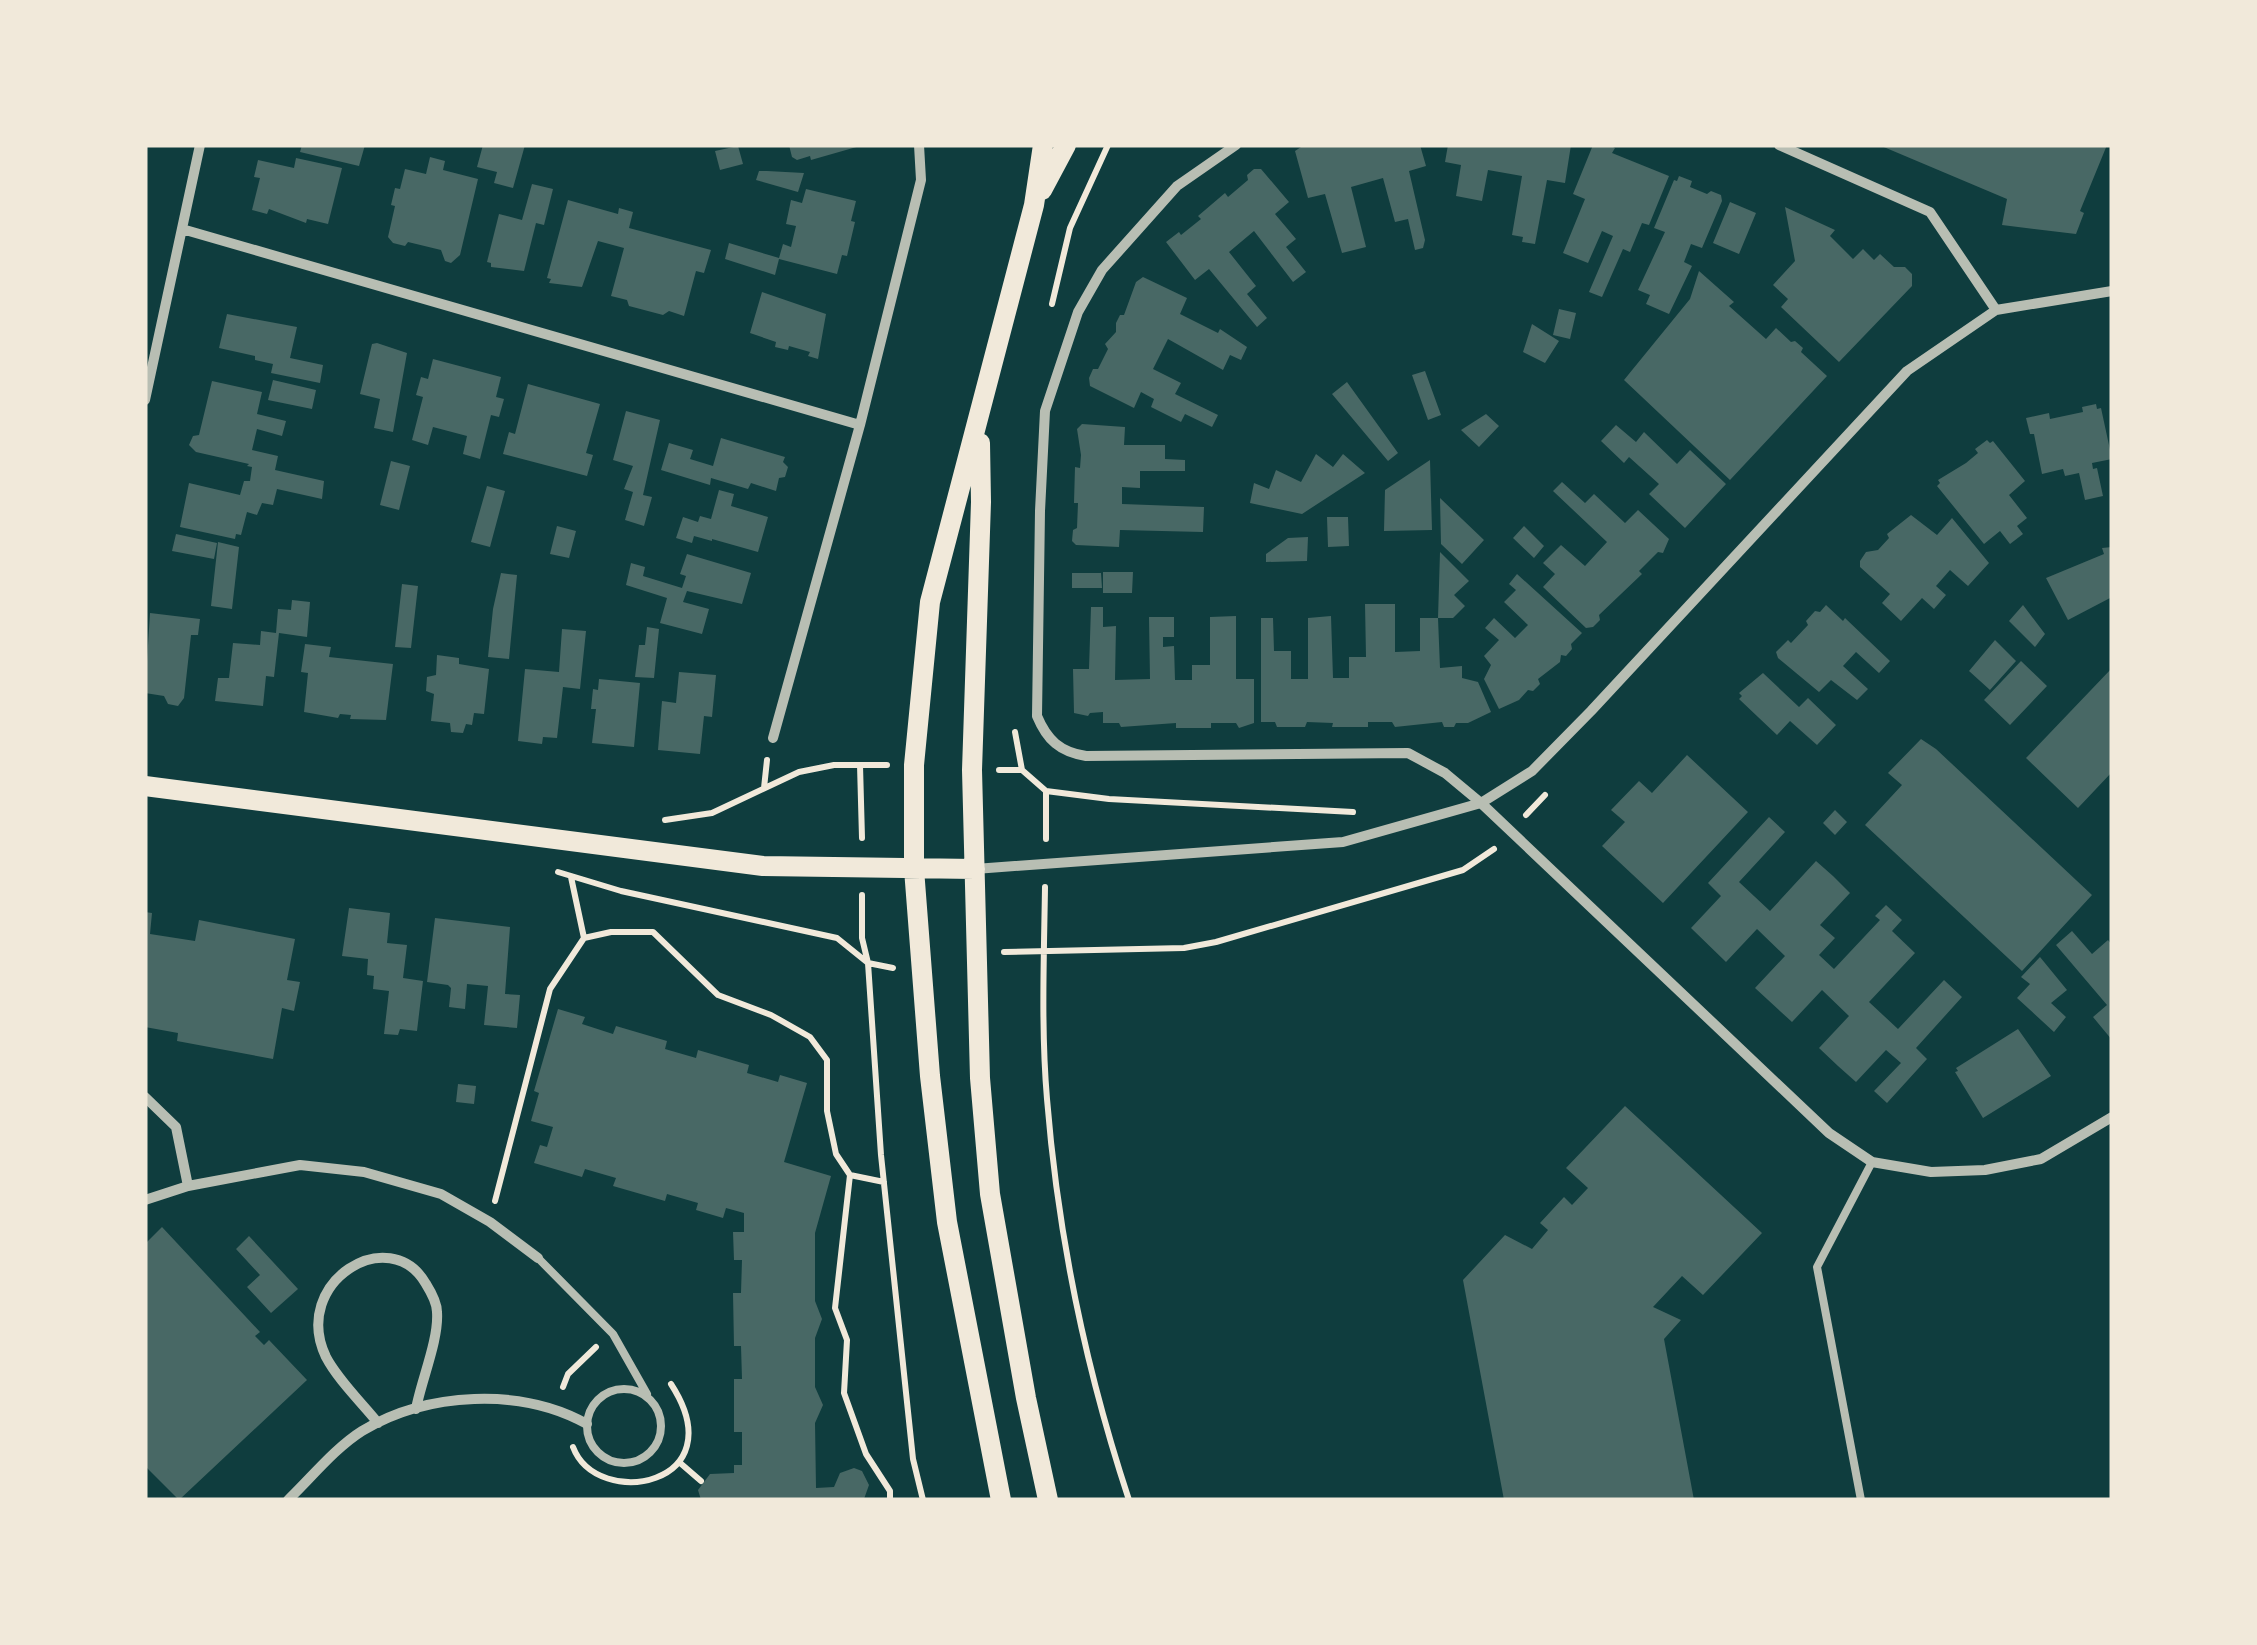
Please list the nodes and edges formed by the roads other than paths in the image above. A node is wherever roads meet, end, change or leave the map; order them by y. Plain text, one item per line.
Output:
1 (200, 145) edge
2 (919, 145) edge
3 (1042, 145) edge
4 (1066, 145) edge
5 (1236, 145) edge
6 (1779, 145) edge
7 (1034, 205) junction
8 (182, 229) junction
9 (2112, 291) edge
10 (1996, 310) junction
11 (145, 400) edge
12 (979, 416) junction
13 (860, 426) junction
14 (773, 738) dead end
15 (145, 786) edge
16 (1481, 803) junction
17 (914, 869) junction
18 (976, 869) junction
19 (145, 1097) edge
20 (2112, 1117) edge
21 (1872, 1162) junction
22 (188, 1186) junction
23 (145, 1200) edge
24 (538, 1258) joint
25 (650, 1399) junction
26 (416, 1409) junction
27 (378, 1423) junction
28 (587, 1424) junction
29 (288, 1500) edge
30 (1001, 1500) edge
31 (1048, 1500) edge
32 (1861, 1500) edge

1 - 8 street
2 - 13 street
3 - 7 main road
4 - 7 main road
5 - 16 street
6 - 10 street
7 - 12 main road
8 - 11 street
8 - 13 street
9 - 10 street
10 - 16 street
12 - 17 main road
12 - 18 main road
13 - 14 street
15 - 17 main road
16 - 18 street
16 - 21 street
17 - 18 main road
17 - 30 main road
18 - 31 main road
19 - 22 street
20 - 21 street
21 - 32 lane
22 - 23 street
22 - 24 street
24 - 25 lane
25 - 28 lane
25 - 28 lane
26 - 27 street
26 - 27 street
26 - 28 street
27 - 29 street

